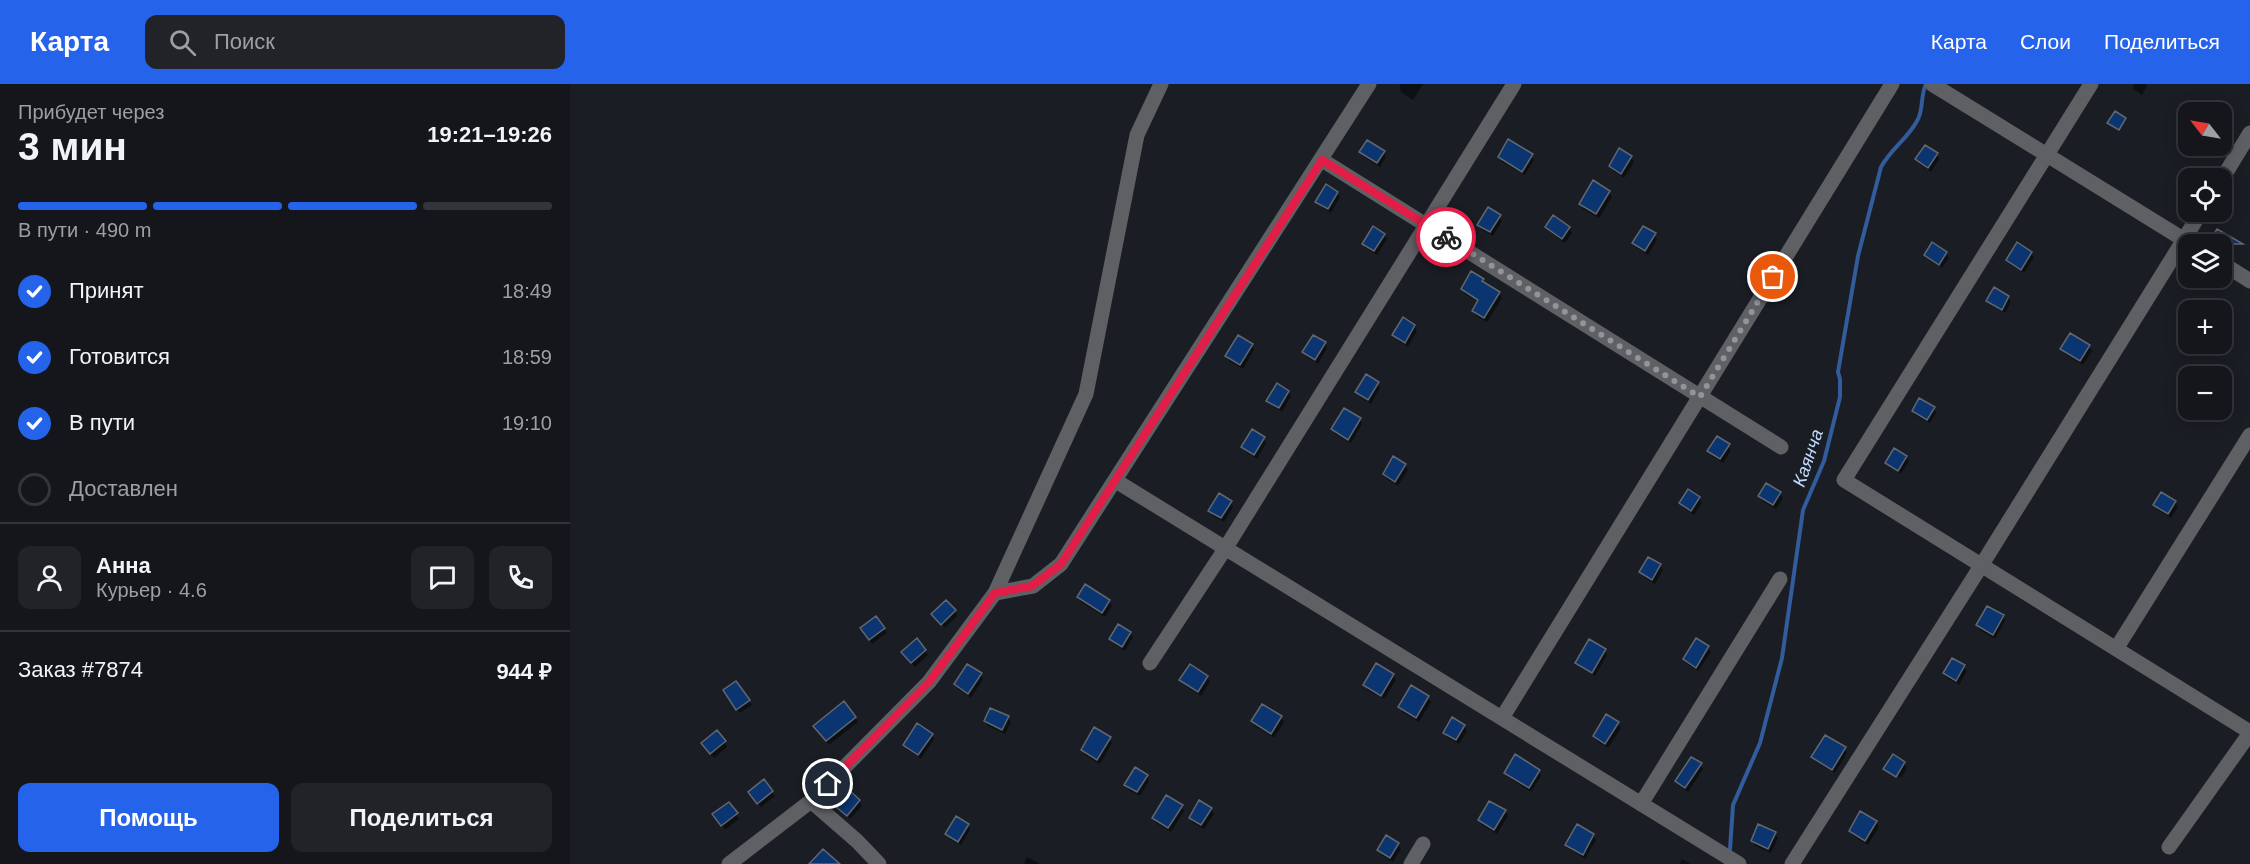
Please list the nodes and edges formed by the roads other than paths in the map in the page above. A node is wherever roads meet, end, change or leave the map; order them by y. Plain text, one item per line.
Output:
1 (1161, 84) edge
2 (1369, 84) edge
3 (1514, 84) edge
4 (1892, 84) edge
5 (2091, 84) edge
6 (1940, 86) edge
7 (2250, 133) edge
8 (2047, 154) junction
9 (1322, 160) junction
10 (2228, 168) edge
11 (1428, 225) junction
12 (2178, 236) edge
13 (2178, 256) edge
14 (2232, 269) edge
15 (2250, 280) edge
16 (1700, 397) junction
17 (2250, 435) edge
18 (1781, 447) dead end
19 (1116, 481) junction
20 (1225, 549) junction
21 (1981, 566) junction
22 (1780, 579) dead end
23 (995, 593) junction
24 (2116, 649) junction
25 (1150, 663) dead end
26 (1502, 718) junction
27 (2250, 732) edge
28 (811, 801) junction
29 (1641, 804) junction
30 (1423, 844) dead end
31 (2169, 847) dead end
32 (729, 864) edge
33 (879, 864) edge
34 (1411, 864) edge
35 (1739, 864) edge
36 (1792, 864) edge

1 - 23 street
2 - 9 street
3 - 11 street
4 - 16 street
5 - 8 street
6 - 8 street
7 - 10 street
8 - 12 street
8 - 21 street
9 - 11 street
9 - 19 street
11 - 16 street
11 - 20 street
13 - 21 street
14 - 15 street
16 - 18 street
16 - 26 street
17 - 24 street
19 - 20 street
19 - 23 street
20 - 25 street
20 - 26 street
21 - 24 street
21 - 36 street
22 - 29 street
23 - 28 street
24 - 27 street
26 - 29 street
27 - 31 street
28 - 32 street
28 - 33 street
29 - 35 street
30 - 34 street

